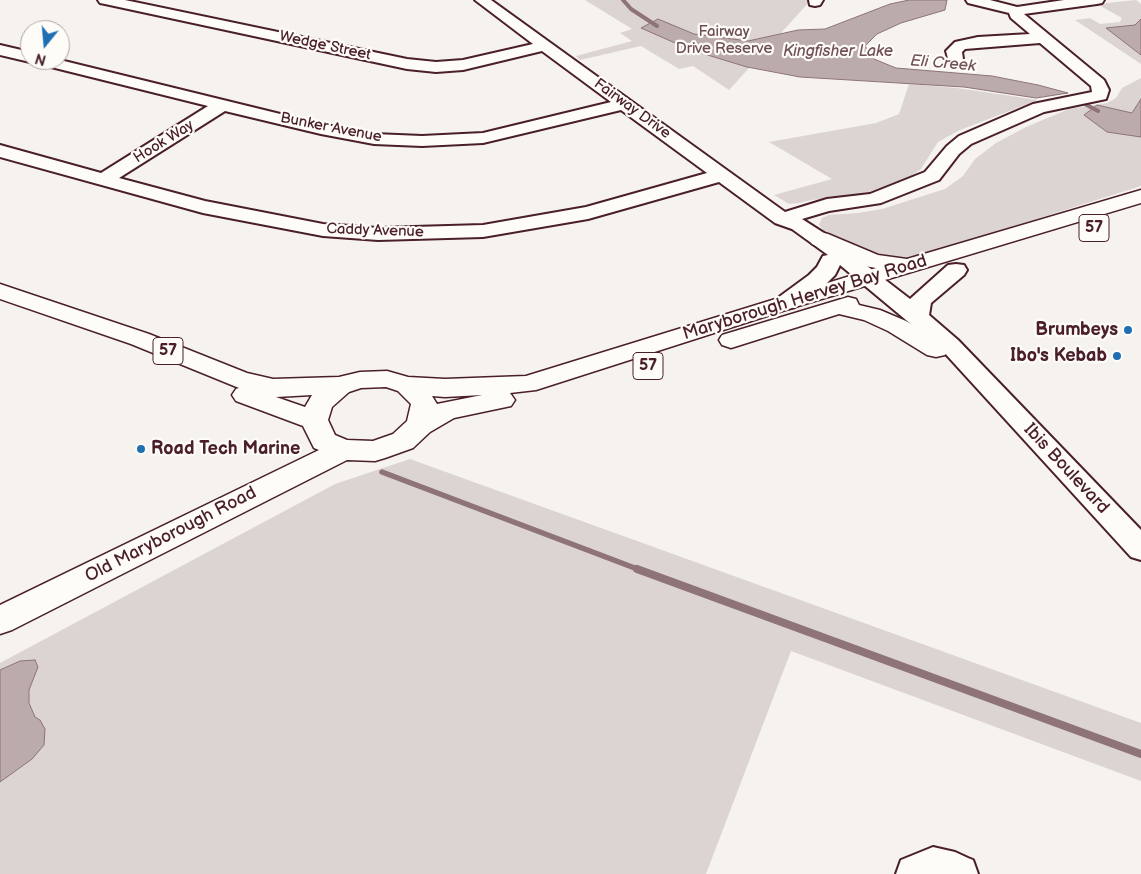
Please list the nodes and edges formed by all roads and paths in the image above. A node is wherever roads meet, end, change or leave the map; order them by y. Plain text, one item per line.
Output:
1 (105, 0) edge
2 (482, 0) edge
3 (973, 0) edge
4 (1097, 0) edge
5 (1018, 11) junction
6 (1040, 38) junction
7 (545, 46) junction
8 (0, 50) edge
9 (20, 55) edge
10 (955, 59) dead end
11 (70, 67) edge
12 (224, 104) junction
13 (624, 104) junction
14 (0, 151) edge
15 (723, 174) junction
16 (103, 180) junction
17 (1141, 196) edge
18 (1141, 214) edge
19 (782, 219) junction
20 (820, 239) junction
21 (831, 260) junction
22 (915, 265) junction
23 (956, 270) junction
24 (872, 287) junction
25 (0, 291) edge
26 (787, 302) junction
27 (838, 307) junction
28 (0, 311) edge
29 (917, 316) junction
30 (936, 349) junction
31 (407, 384) junction
32 (340, 386) junction
33 (990, 388) junction
34 (314, 420) junction
35 (420, 425) junction
36 (343, 450) junction
37 (1139, 544) edge
38 (0, 620) edge
39 (915, 874) edge
40 (959, 874) edge

1 - 7 street, Wedge Street
2 - 7 street, Fairway Drive
3 - 5 street
4 - 5 street
5 - 6 street
6 - 10 street
6 - 19 street
7 - 13 street, Fairway Drive
8 - 9 street
11 - 12 street, Bunker Avenue
12 - 13 street, Bunker Avenue
12 - 16 street, Hook Way
13 - 15 street, Fairway Drive
14 - 16 street, Caddy Avenue
15 - 16 street, Caddy Avenue
15 - 19 street, Fairway Drive
17 - 22 main road, Maryborough Hervey Bay Road / 57
18 - 23 main road, Maryborough Hervey Bay Road / 57
19 - 20 street, Fairway Drive
19 - 21 street, Fairway Drive
20 - 22 main road
20 - 24 street, Fairway Drive
21 - 24 street, Fairway Drive
21 - 26 street
22 - 24 main road, Maryborough Hervey Bay Road / 57
23 - 24 main road, Maryborough Hervey Bay Road / 57
23 - 29 street
24 - 26 main road, Maryborough Hervey Bay Road / 57
24 - 27 main road, Maryborough Hervey Bay Road / 57
24 - 29 street, Ibis Boulevard
24 - 30 street, Ibis Boulevard
25 - 32 main road, 57
26 - 31 main road, Maryborough Hervey Bay Road / 57
27 - 30 main road
27 - 35 main road, Maryborough Hervey Bay Road / 57
28 - 34 main road, 57
29 - 33 street, Ibis Boulevard
30 - 33 street, Ibis Boulevard
31 - 32 main road, 57
31 - 35 main road
32 - 34 main road, 57
33 - 37 street, Ibis Boulevard
34 - 36 main road, 57
35 - 36 main road, 57
36 - 38 main road, Old Maryborough Road
39 - 40 street

